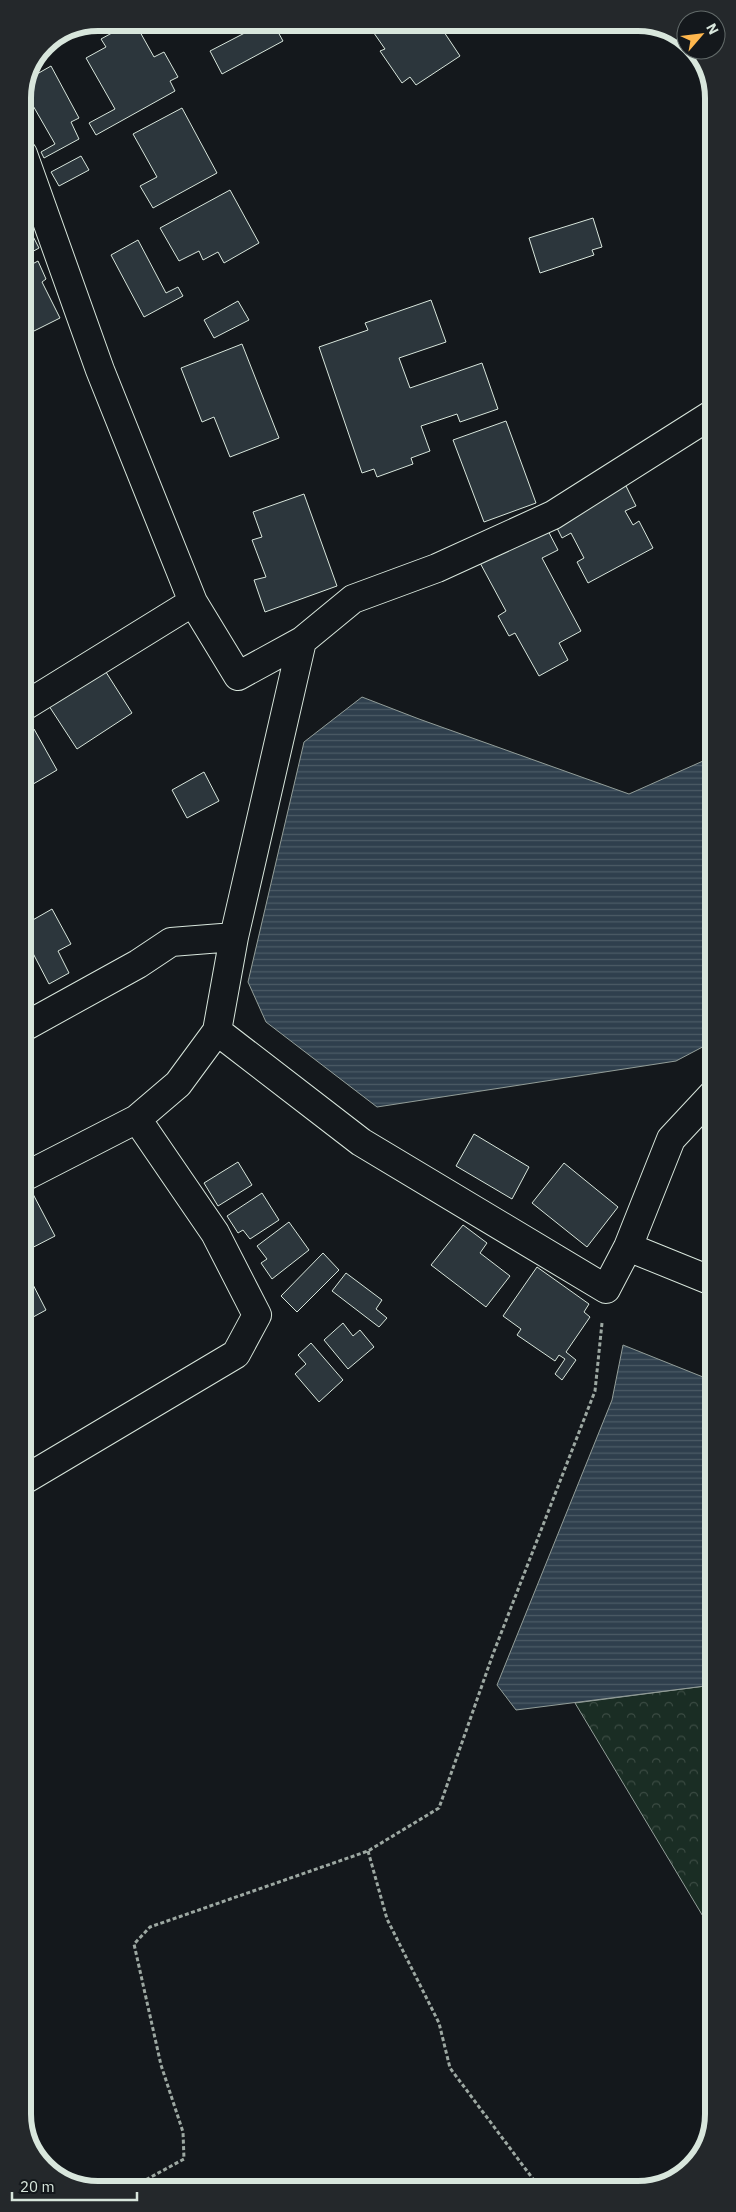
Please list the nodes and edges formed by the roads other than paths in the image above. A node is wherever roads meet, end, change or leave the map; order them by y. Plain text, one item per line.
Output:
1 (31, 183) edge
2 (705, 427) edge
3 (193, 602) junction
4 (302, 641) junction
5 (31, 702) edge
6 (234, 937) junction
7 (31, 1024) edge
8 (217, 1031) junction
9 (705, 1101) edge
10 (137, 1119) junction
11 (31, 1173) edge
12 (628, 1247) junction
13 (705, 1278) edge
14 (31, 1476) edge

1 - 3 street
2 - 4 street
3 - 4 street
3 - 5 street
4 - 6 street
6 - 7 street
6 - 8 street
8 - 10 street
8 - 12 street
9 - 12 street
10 - 11 street
10 - 14 street
12 - 13 street

